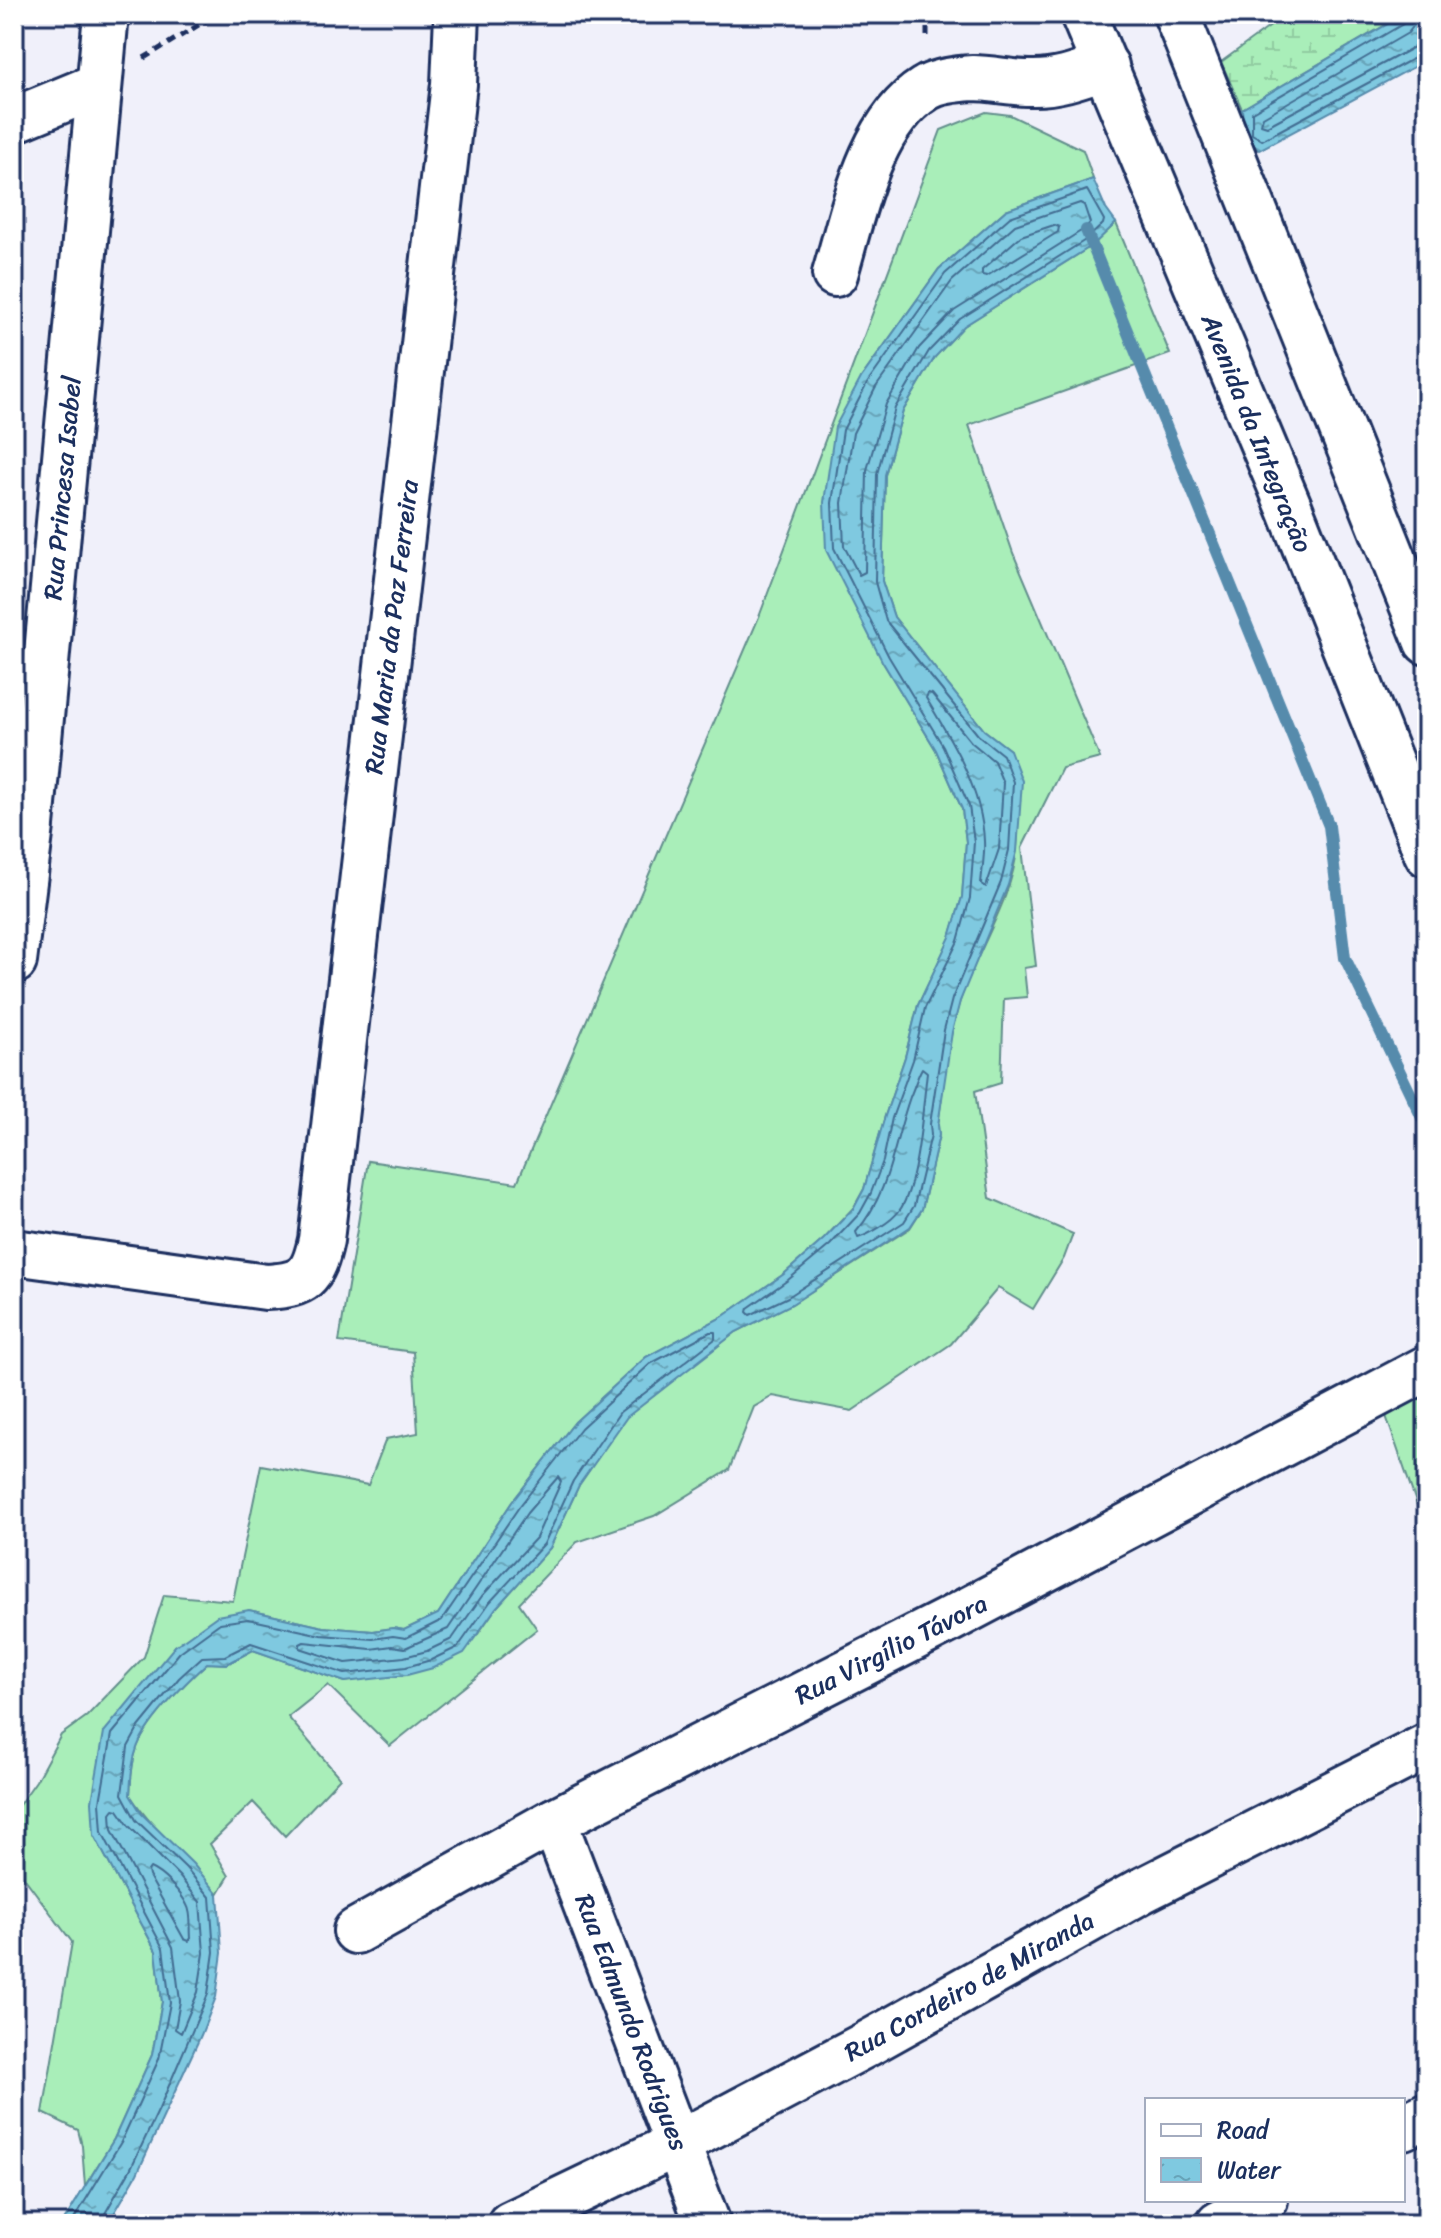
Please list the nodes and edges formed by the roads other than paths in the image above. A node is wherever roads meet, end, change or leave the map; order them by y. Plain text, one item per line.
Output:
1 (106, 14) edge
2 (457, 14) edge
3 (1083, 14) edge
4 (1176, 14) edge
5 (1106, 66) junction
6 (99, 85) junction
7 (14, 120) edge
8 (835, 274) dead end
9 (1427, 642) edge
10 (1427, 854) edge
11 (14, 961) edge
12 (14, 1252) edge
13 (1427, 1368) edge
14 (1427, 1746) edge
15 (554, 1821) junction
16 (356, 1931) dead end
17 (1427, 2115) edge
18 (1405, 2126) edge
19 (679, 2143) junction
20 (1261, 2202) edge
21 (510, 2224) edge
22 (708, 2224) edge
23 (1219, 2224) edge

1 - 6 street, Rua Princesa Isabel
2 - 12 street, Rua Maria da Paz Ferreira
3 - 5 street, Avenida da Integração
4 - 9 street
5 - 8 street
5 - 10 street, Avenida da Integração
6 - 7 street
6 - 11 street, Rua Princesa Isabel
13 - 15 street, Rua Virgílio Távora
14 - 19 street, Rua Cordeiro de Miranda
15 - 16 street, Rua Virgílio Távora
15 - 19 street, Rua Edmundo Rodrigues
17 - 18 street
19 - 21 street, Rua Cordeiro de Miranda
19 - 22 street, Rua Edmundo Rodrigues
20 - 23 street

